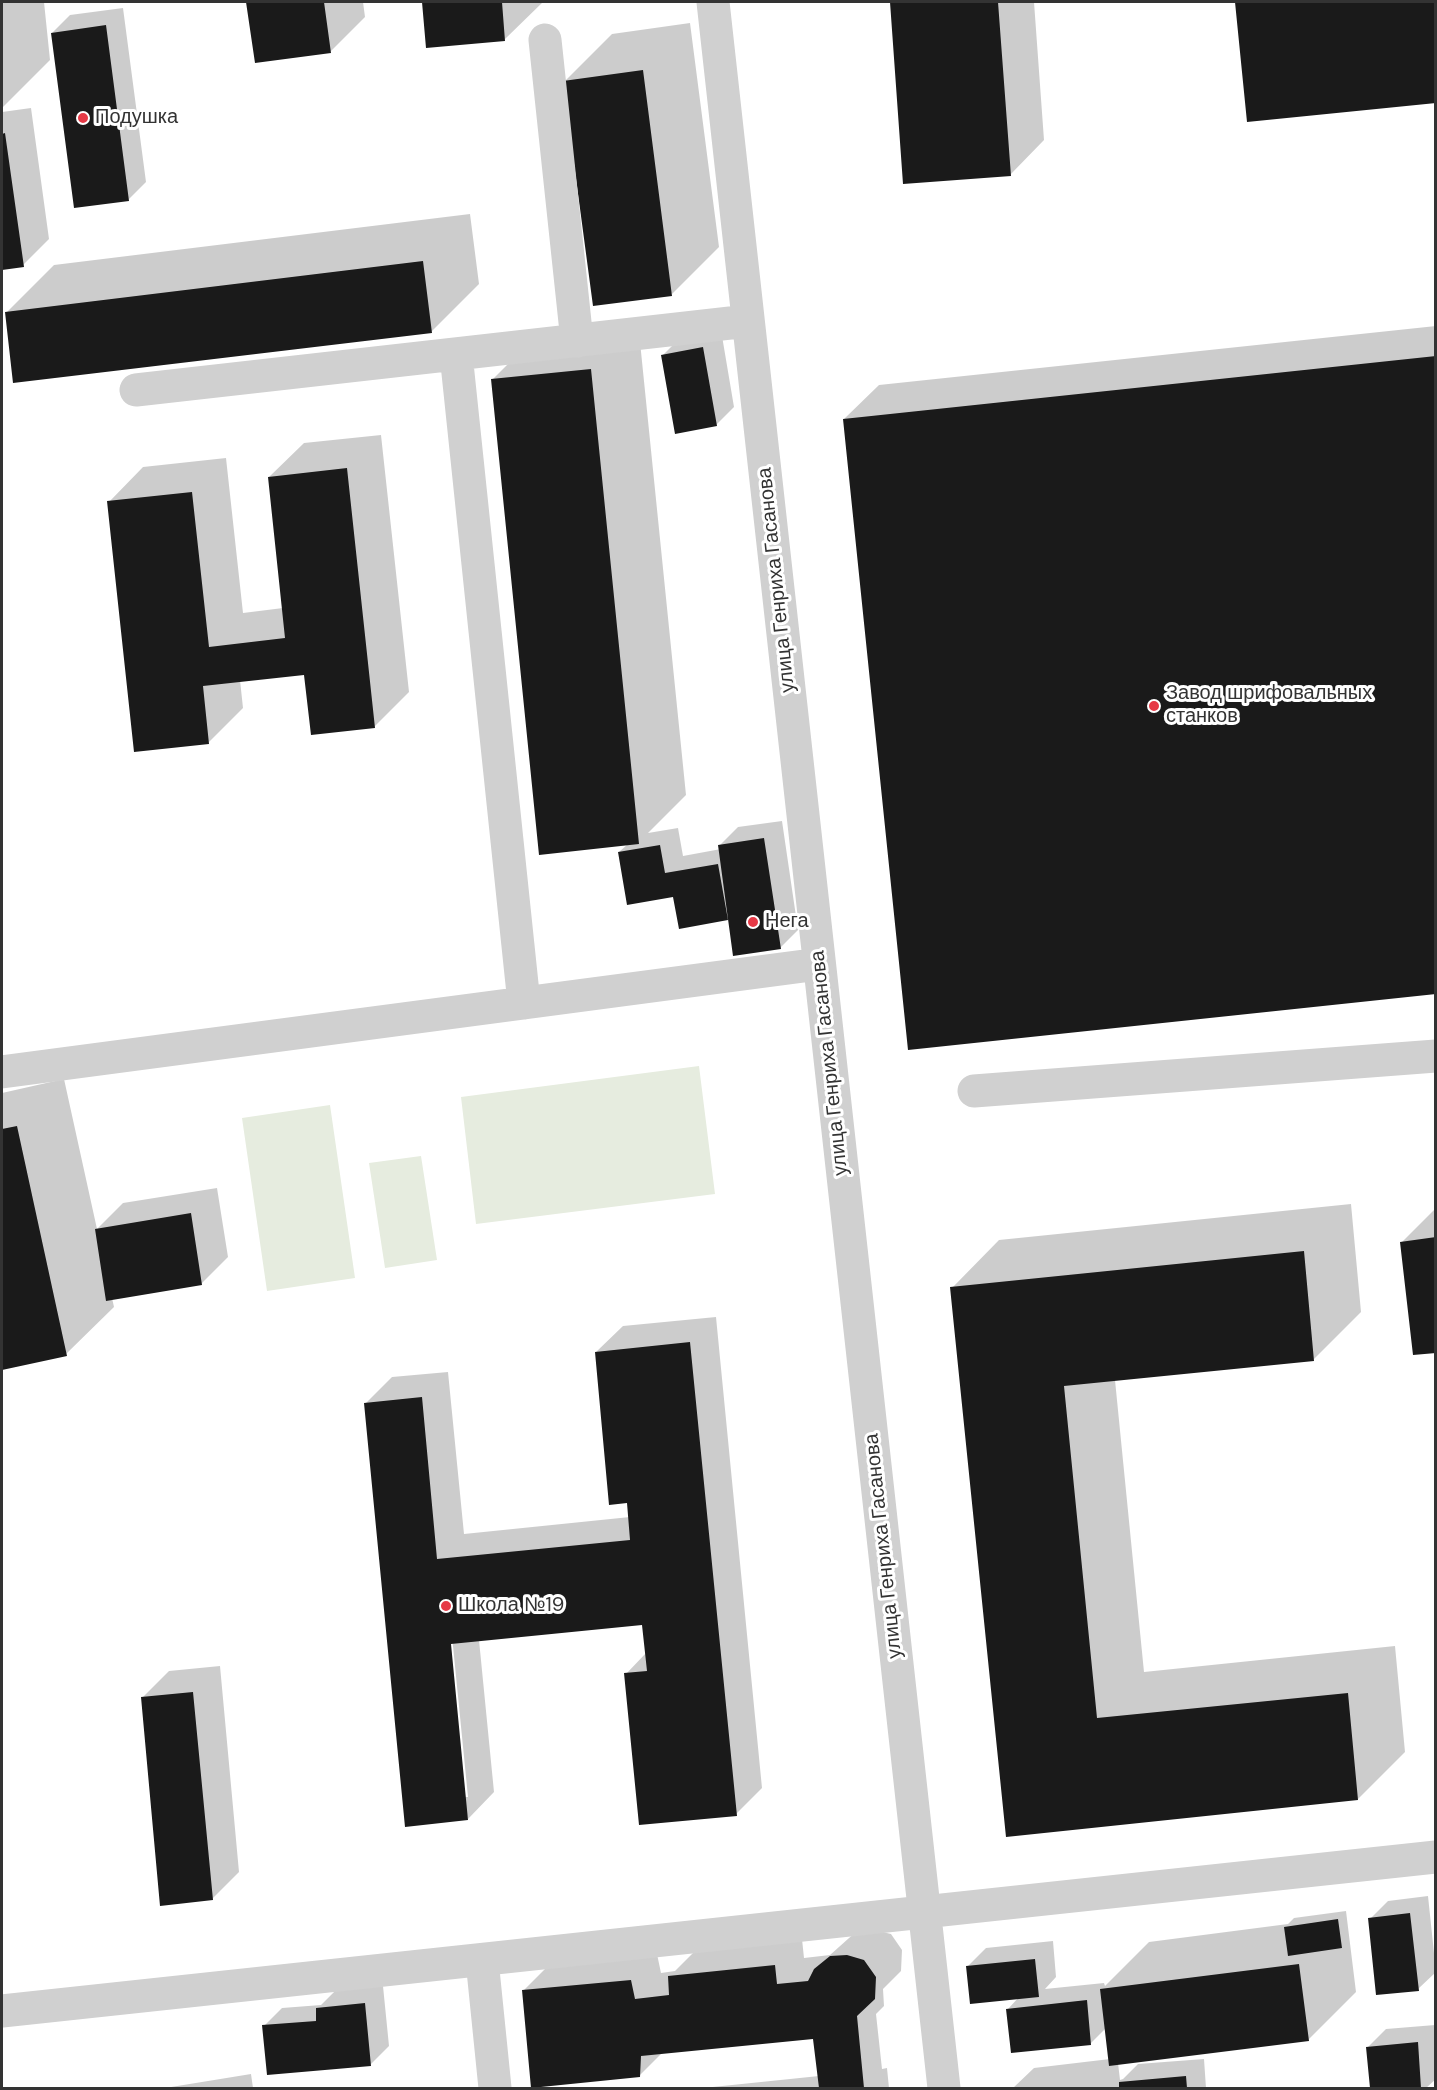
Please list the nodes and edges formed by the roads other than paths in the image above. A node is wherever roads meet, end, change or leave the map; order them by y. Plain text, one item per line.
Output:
1 (713, 2) edge
2 (545, 40) dead end
3 (748, 321) junction
4 (577, 341) junction
5 (456, 354) junction
6 (136, 390) dead end
7 (819, 964) junction
8 (524, 1003) junction
9 (1436, 1056) edge
10 (2, 1072) edge
11 (974, 1091) dead end
12 (1436, 1857) edge
13 (926, 1912) junction
14 (483, 1959) junction
15 (2, 2011) edge
16 (495, 2088) edge
17 (944, 2088) edge

1 - 3 street, улица Генриха Гасанова
2 - 4 street
3 - 4 street
3 - 7 street, улица Генриха Гасанова
4 - 5 street
5 - 6 street
5 - 8 street
7 - 8 street
7 - 13 street, улица Генриха Гасанова
8 - 10 street
9 - 11 street
12 - 13 street
13 - 14 street
13 - 17 street, улица Генриха Гасанова
14 - 15 street
14 - 16 street

